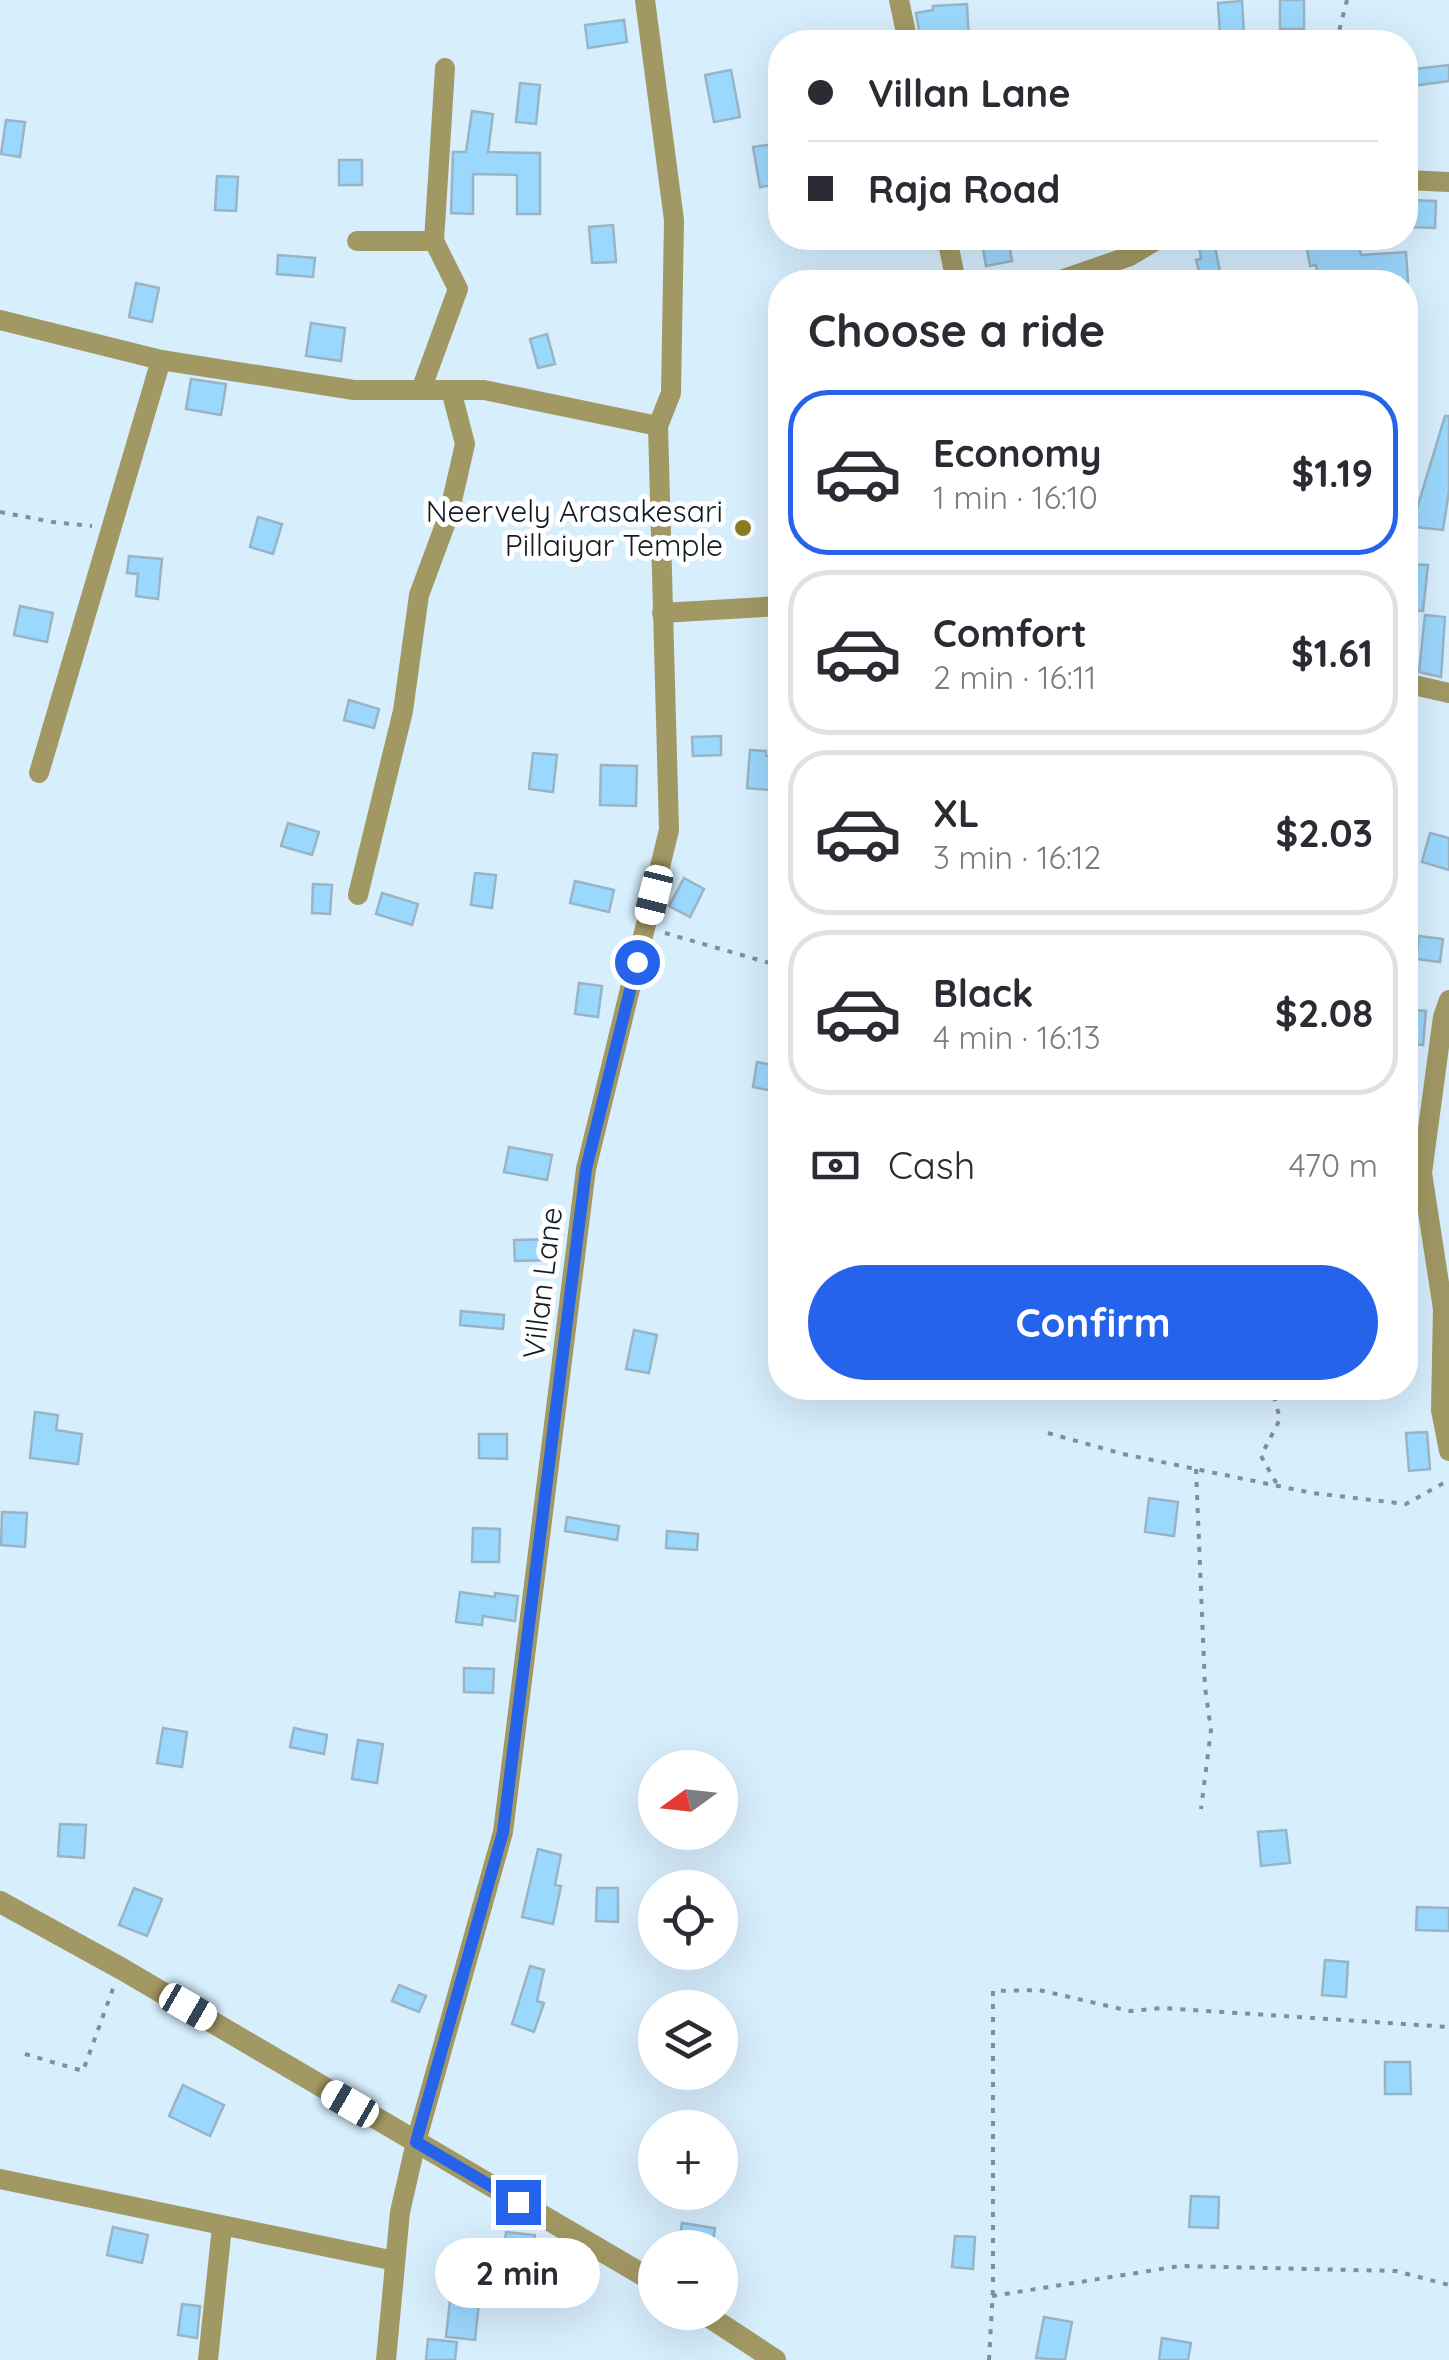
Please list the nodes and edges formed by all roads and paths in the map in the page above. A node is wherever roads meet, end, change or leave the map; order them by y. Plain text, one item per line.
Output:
1 (646, 0) edge
2 (900, 0) edge
3 (1347, 0) edge
4 (906, 30) edge
5 (1339, 30) edge
6 (445, 68) dead end
7 (1418, 181) edge
8 (1449, 182) edge
9 (357, 241) dead end
10 (434, 241) junction
11 (1140, 250) edge
12 (1090, 270) edge
13 (0, 320) edge
14 (160, 360) junction
15 (421, 390) junction
16 (451, 390) junction
17 (658, 426) junction
18 (0, 512) edge
19 (112, 527) junction
20 (768, 607) edge
21 (662, 614) junction
22 (1418, 686) edge
23 (1449, 694) edge
24 (39, 773) dead end
25 (358, 895) dead end
26 (646, 928) junction
27 (768, 963) edge
28 (1449, 1000) edge
29 (1275, 1400) edge
30 (1048, 1434) dead end
31 (1449, 1451) edge
32 (1196, 1469) junction
33 (1449, 1480) edge
34 (1278, 1486) junction
35 (1200, 1809) dead end
36 (0, 1902) edge
37 (120, 1967) junction
38 (1449, 2027) edge
39 (25, 2054) dead end
40 (416, 2142) junction
41 (0, 2179) edge
42 (225, 2226) junction
43 (396, 2260) junction
44 (638, 2272) edge
45 (1449, 2285) edge
46 (992, 2296) junction
47 (729, 2330) edge
48 (208, 2360) edge
49 (386, 2360) edge
50 (775, 2360) edge
51 (989, 2360) edge

1 - 17 street, Villan Lane
2 - 4 street
3 - 5 path
6 - 10 street
7 - 8 street
9 - 10 street
10 - 15 street
11 - 12 street
13 - 14 street
14 - 15 street
14 - 19 street
15 - 16 street
16 - 17 street
16 - 25 street
17 - 21 street, Villan Lane
18 - 19 path
19 - 24 street
20 - 21 street
21 - 26 street, Villan Lane
22 - 23 street
26 - 27 path
26 - 40 street, Villan Lane
28 - 31 street
29 - 34 path
30 - 32 path
32 - 34 path
32 - 35 path
33 - 34 path
36 - 37 street
37 - 39 path
37 - 40 street
38 - 46 path
40 - 43 street, Villan Lane
40 - 44 street
41 - 42 street
42 - 43 street
42 - 48 street
43 - 49 street, Villan Lane
45 - 46 path
46 - 51 path
47 - 50 street

